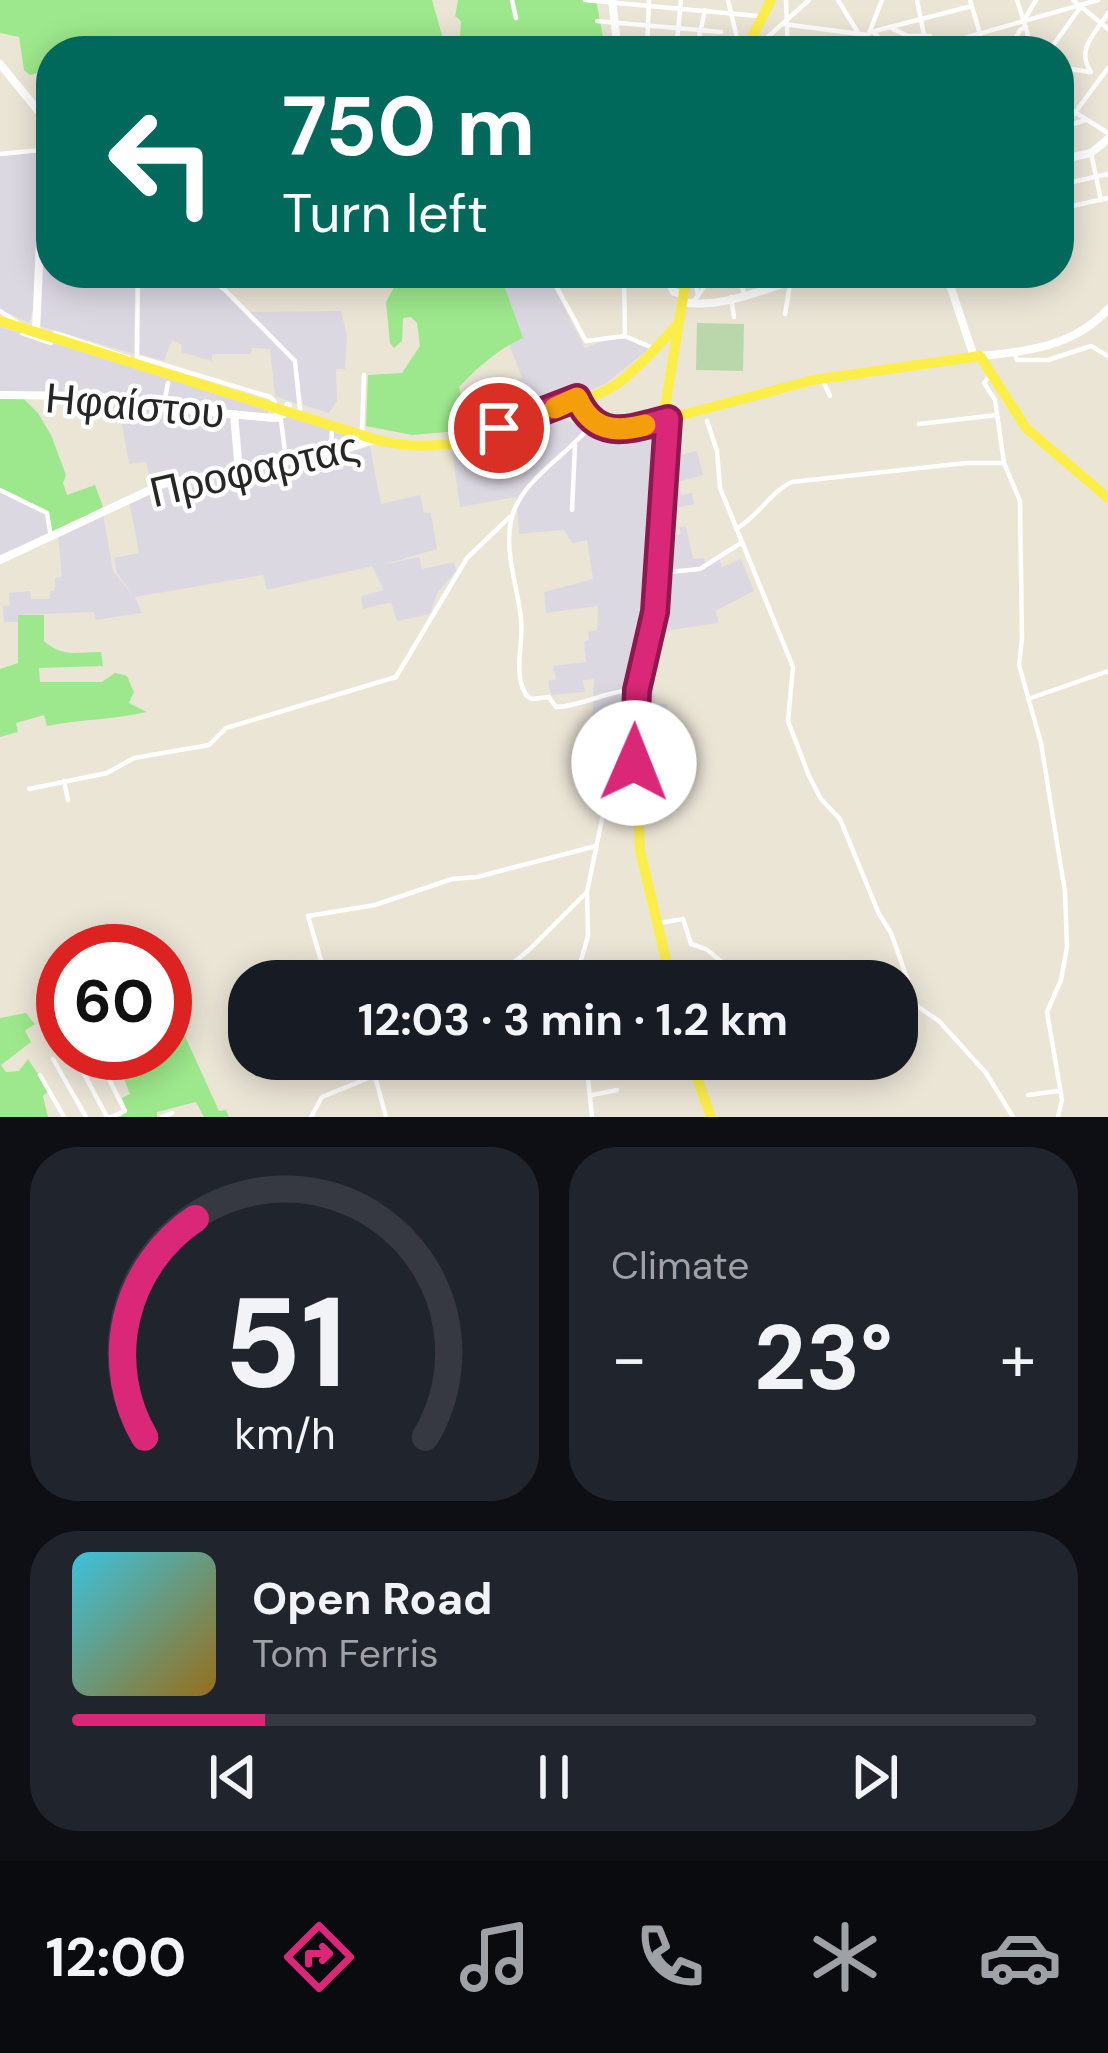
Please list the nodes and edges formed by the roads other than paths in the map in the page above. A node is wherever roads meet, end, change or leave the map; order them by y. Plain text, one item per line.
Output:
1 (512, 0) edge
2 (585, 0) edge
3 (723, 0) edge
4 (771, 0) edge
5 (787, 0) edge
6 (809, 0) edge
7 (838, 0) edge
8 (849, 0) edge
9 (882, 0) edge
10 (917, 0) edge
11 (1017, 0) edge
12 (1036, 0) edge
13 (1073, 0) edge
14 (1098, 0) edge
15 (612, 1) edge
16 (649, 2) edge
17 (681, 3) edge
18 (971, 3) edge
19 (1084, 3) edge
20 (705, 9) junction
21 (718, 11) junction
22 (731, 12) junction
23 (1108, 13) edge
24 (847, 14) junction
25 (763, 16) junction
26 (516, 18) dead end
27 (597, 21) dead end
28 (616, 22) junction
29 (920, 22) junction
30 (786, 23) junction
31 (1025, 23) junction
32 (647, 26) junction
33 (1105, 26) edge
34 (680, 28) junction
35 (893, 29) junction
36 (700, 30) junction
37 (721, 32) dead end
38 (857, 33) junction
39 (980, 33) junction
40 (871, 34) junction
41 (924, 35) junction
42 (617, 36) edge
43 (647, 36) edge
44 (680, 36) edge
45 (699, 36) edge
46 (739, 36) edge
47 (752, 36) edge
48 (771, 36) edge
49 (787, 36) edge
50 (874, 36) edge
51 (932, 36) edge
52 (970, 36) edge
53 (981, 36) edge
54 (1018, 36) edge
55 (1029, 36) edge
56 (1060, 36) edge
57 (0, 64) edge
58 (1108, 68) edge
59 (1074, 69) edge
60 (1091, 72) junction
61 (1101, 78) junction
62 (1108, 84) edge
63 (36, 108) edge
64 (1075, 112) joint
65 (1086, 120) junction
66 (1074, 123) edge
67 (1107, 139) edge
68 (36, 151) edge
69 (1091, 153) junction
70 (0, 154) edge
71 (1074, 157) edge
72 (1108, 174) edge
73 (1096, 176) junction
74 (1074, 181) edge
75 (1104, 199) edge
76 (1074, 206) edge
77 (38, 288) edge
78 (138, 288) edge
79 (222, 288) edge
80 (557, 288) edge
81 (624, 288) edge
82 (672, 288) edge
83 (688, 288) edge
84 (701, 288) edge
85 (743, 288) edge
86 (760, 288) edge
87 (789, 288) edge
88 (951, 288) edge
89 (744, 294) junction
90 (731, 298) junction
91 (687, 302) junction
92 (1108, 309) edge
93 (785, 314) dead end
94 (734, 317) dead end
95 (0, 318) edge
96 (678, 322) junction
97 (31, 329) junction
98 (625, 335) junction
99 (65, 345) junction
100 (655, 349) junction
101 (94, 350) junction
102 (1015, 355) junction
103 (1108, 356) edge
104 (137, 364) junction
105 (978, 364) junction
106 (364, 375) dead end
107 (168, 383) dead end
108 (824, 383) junction
109 (0, 395) edge
110 (830, 395) dead end
111 (579, 407) junction
112 (163, 408) junction
113 (282, 410) junction
114 (234, 414) junction
115 (997, 415) junction
116 (707, 421) dead end
117 (666, 423) junction
118 (919, 424) dead end
119 (332, 425) junction
120 (362, 430) junction
121 (376, 441) junction
122 (575, 446) junction
123 (331, 453) junction
124 (286, 460) junction
125 (1004, 463) junction
126 (239, 471) junction
127 (0, 490) edge
128 (1108, 498) edge
129 (572, 510) dead end
130 (512, 515) junction
131 (736, 529) junction
132 (51, 537) junction
133 (741, 543) junction
134 (0, 560) edge
135 (657, 573) junction
136 (1108, 671) edge
137 (637, 690) junction
138 (1028, 699) junction
139 (64, 781) junction
140 (29, 789) dead end
141 (68, 800) dead end
142 (597, 846) junction
143 (584, 900) junction
144 (656, 924) junction
145 (321, 960) edge
146 (516, 960) edge
147 (582, 960) edge
148 (665, 960) edge
149 (720, 960) edge
150 (43, 1080) edge
151 (65, 1080) edge
152 (88, 1080) edge
153 (110, 1080) edge
154 (365, 1080) edge
155 (376, 1080) edge
156 (589, 1080) edge
157 (698, 1080) edge
158 (617, 1090) dead end
159 (1060, 1091) junction
160 (592, 1096) junction
161 (1028, 1096) dead end
162 (172, 1113) dead end
163 (64, 1117) edge
164 (86, 1117) edge
165 (109, 1117) edge
166 (162, 1117) edge
167 (311, 1117) edge
168 (386, 1117) edge
169 (592, 1117) edge
170 (711, 1117) edge
171 (1013, 1117) edge
172 (1058, 1117) edge

1 - 26 street
2 - 15 street
3 - 21 street
3 - 22 street
4 - 25 main road
5 - 30 street
6 - 30 street
7 - 24 street
8 - 24 street
9 - 40 street
10 - 29 street
11 - 31 street
12 - 31 street
13 - 19 street
14 - 19 street
15 - 16 street
15 - 28 street
16 - 17 street
16 - 32 street
17 - 20 street
17 - 34 street
18 - 29 street
18 - 39 street
19 - 31 street
19 - 33 street
19 - 56 street
20 - 21 street
20 - 36 street
21 - 22 street
22 - 25 street
22 - 46 street
23 - 33 street
24 - 38 street
25 - 47 main road
27 - 28 street
28 - 32 street
28 - 42 street
29 - 35 street
29 - 41 street
30 - 38 street
30 - 48 street
30 - 49 street
31 - 39 street
31 - 54 street
31 - 55 street
32 - 34 street
32 - 43 street
33 - 60 street
34 - 36 street
34 - 44 street
35 - 40 street
35 - 41 street
36 - 37 street
36 - 45 street
38 - 40 street
39 - 52 street
39 - 53 street
40 - 50 street
41 - 51 street
57 - 63 street
58 - 61 street
59 - 60 street
60 - 61 street
61 - 62 street
61 - 64 street
64 - 65 street
65 - 66 street
65 - 67 street
67 - 69 street
68 - 70 street
69 - 71 street
69 - 73 street
72 - 73 street
73 - 74 street
73 - 75 street
75 - 76 street
77 - 97 street
78 - 104 street
79 - 113 street
80 - 98 street
81 - 98 street
82 - 91 street
83 - 91 main road
84 - 91 street
85 - 89 street
86 - 89 street
87 - 93 street
88 - 105 street
89 - 90 street
90 - 91 street
90 - 94 street
91 - 96 main road
92 - 102 street
95 - 97 main road
95 - 99 street
96 - 100 main road
96 - 117 main road
97 - 99 main road
97 - 101 main road
98 - 100 street
99 - 101 main road
100 - 111 main road
101 - 104 main road
102 - 103 street
102 - 105 street
104 - 113 main road
104 - 113 main road
105 - 108 main road
105 - 115 street
105 - 117 main road
105 - 128 main road
105 - 128 main road
106 - 120 street
107 - 112 street
108 - 110 street
108 - 117 main road
109 - 112 street, Ηφαίστου
111 - 117 main road
111 - 120 main road
111 - 121 main road
111 - 122 street
112 - 114 street, Ηφαίστου
113 - 114 street, Ηφαίστου
113 - 119 main road
113 - 120 main road
113 - 124 street
114 - 126 street
115 - 118 street
115 - 125 street
116 - 131 street
117 - 135 main road
119 - 121 main road
119 - 123 street
121 - 123 street, Προφαρτας
122 - 129 street
122 - 130 street
123 - 124 street, Προφαρτας
124 - 126 street, Προφαρτας
125 - 131 street
125 - 138 street
126 - 132 street, Προφαρτας
127 - 132 street
130 - 137 street
130 - 139 street
131 - 133 street
132 - 134 street, Προφαρτας
133 - 135 street
133 - 171 street
135 - 137 main road
136 - 138 street
137 - 142 street
137 - 144 main road
138 - 159 street
139 - 140 street
139 - 141 street
142 - 143 street
142 - 145 street
143 - 146 street
143 - 147 street
144 - 148 main road
144 - 149 street
150 - 163 street
151 - 164 street
152 - 165 street
153 - 165 street
154 - 167 street
155 - 168 street
156 - 160 street
157 - 170 main road
158 - 160 street
159 - 161 street
159 - 172 street
160 - 169 street
162 - 166 street

